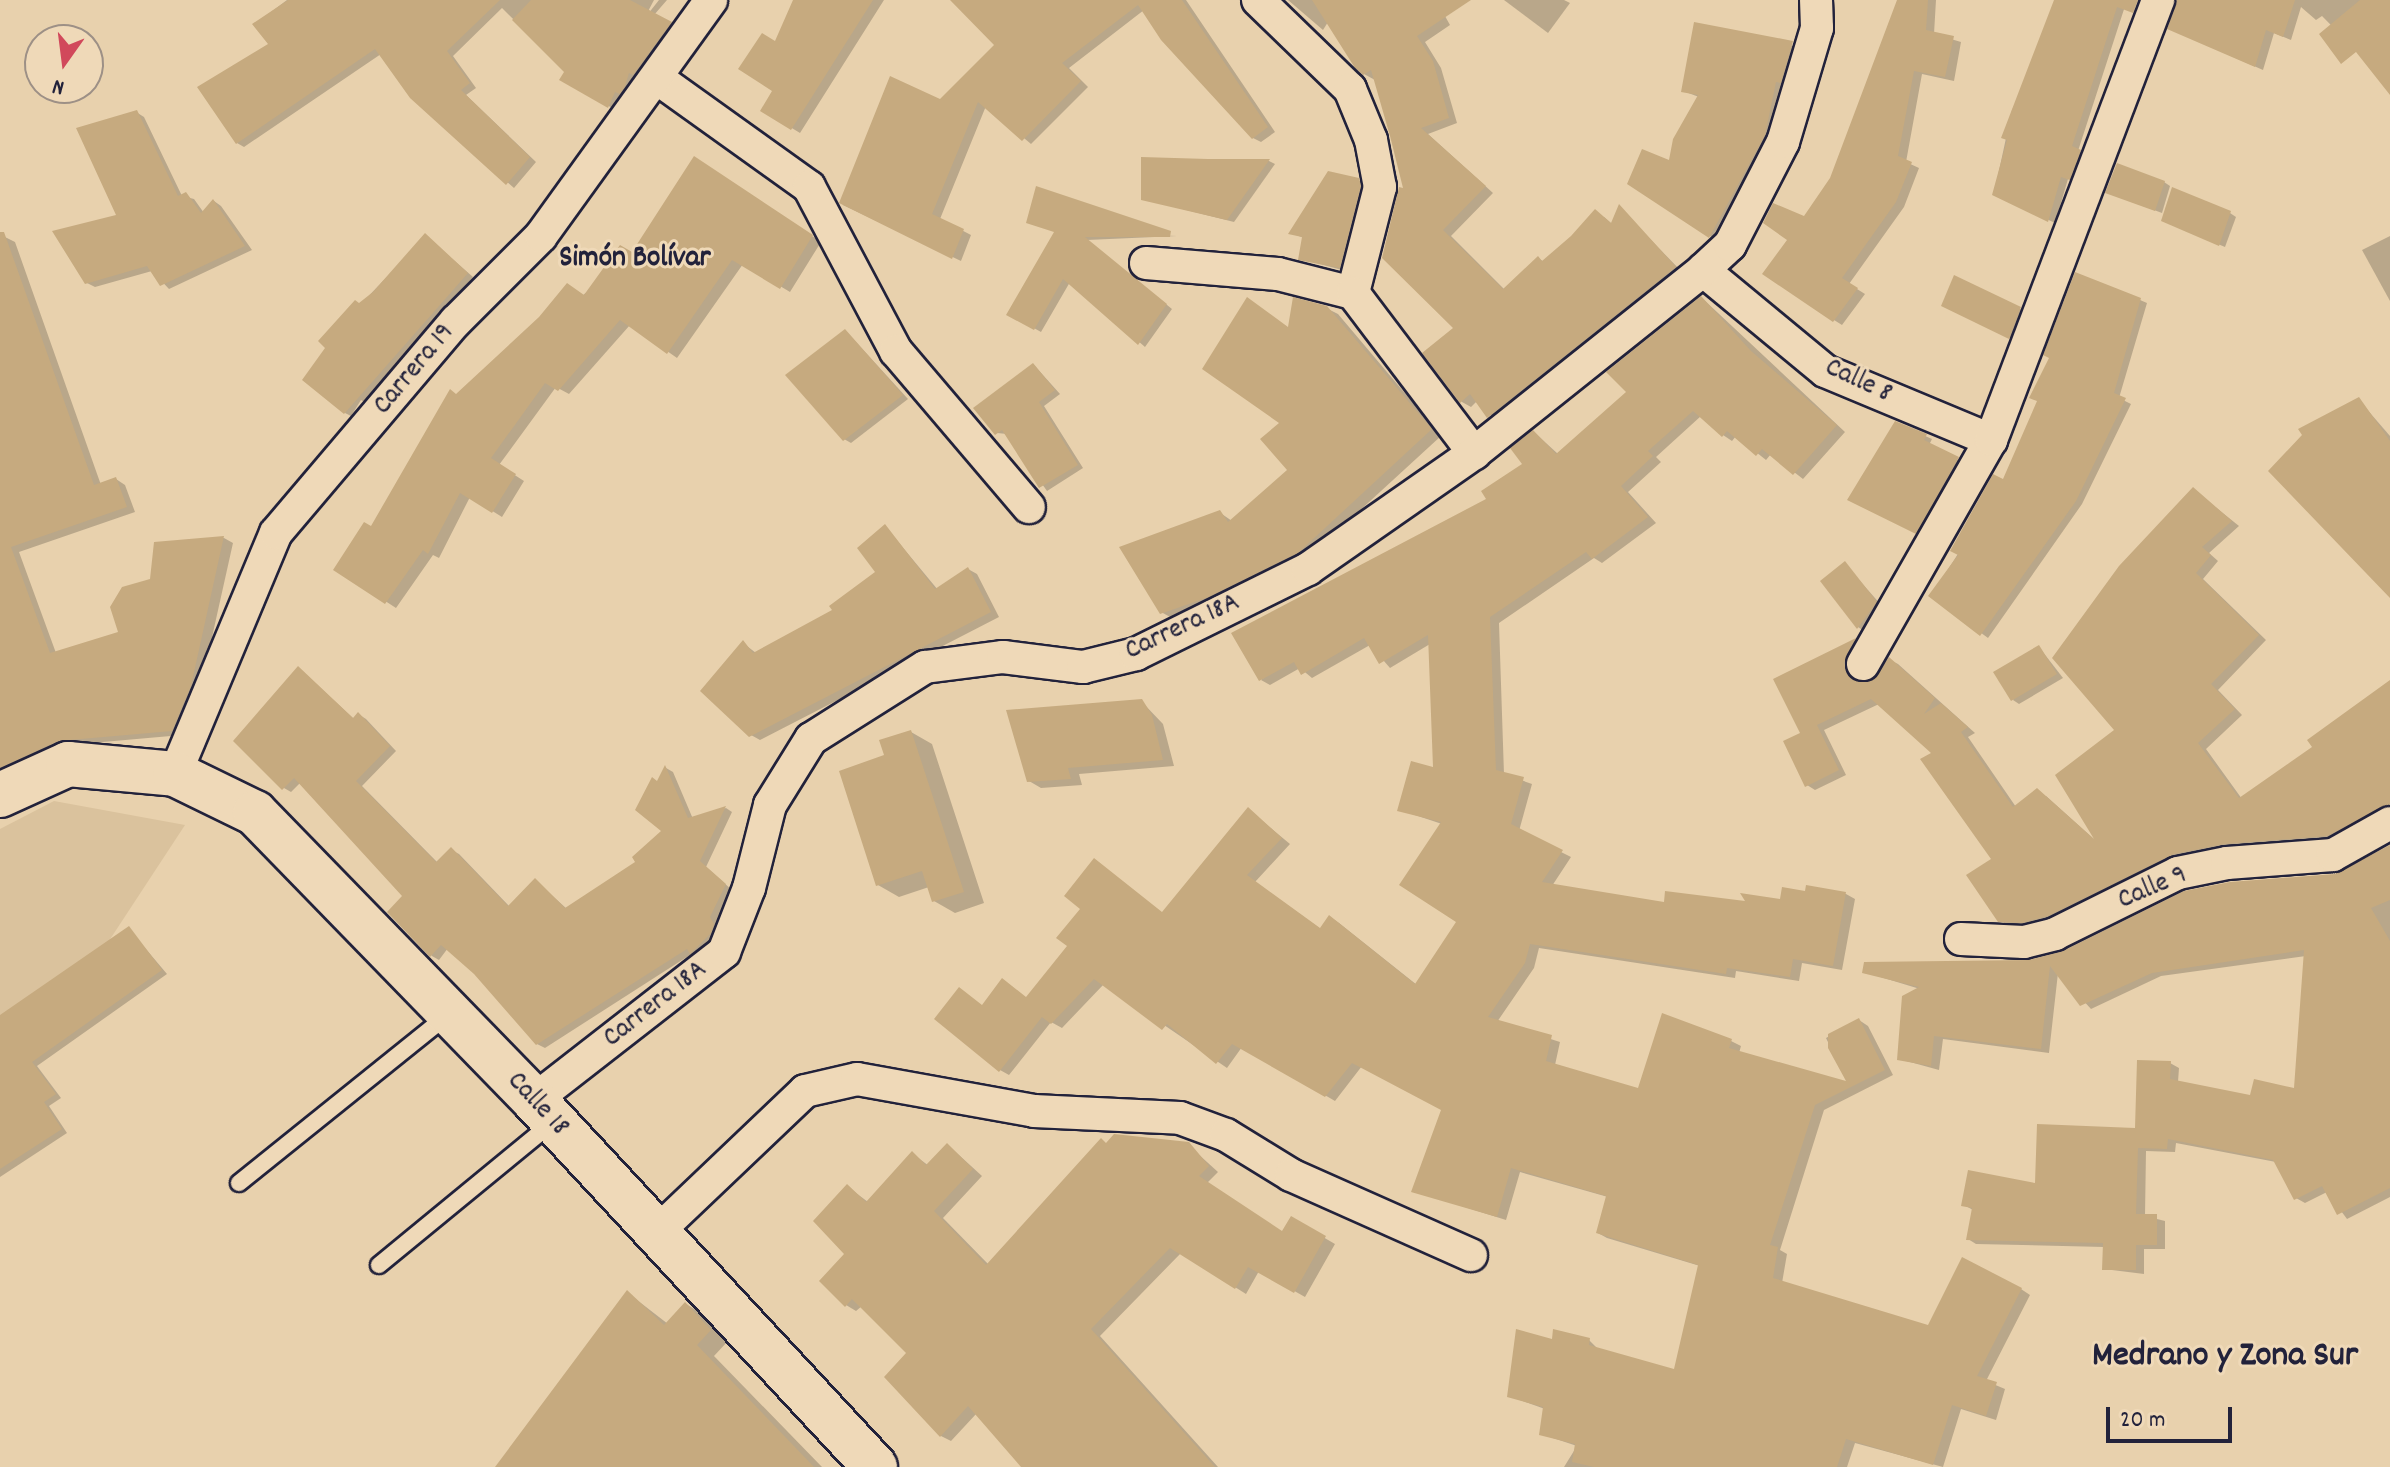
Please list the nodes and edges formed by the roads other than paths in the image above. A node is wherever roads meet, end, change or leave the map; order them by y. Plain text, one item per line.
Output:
1 (1258, 0) edge
2 (1816, 0) edge
3 (2158, 0) edge
4 (695, 5) edge
5 (657, 78) junction
6 (1146, 263) dead end
7 (1703, 270) junction
8 (1353, 293) junction
9 (1991, 440) junction
10 (1474, 453) junction
11 (1029, 507) dead end
12 (1863, 664) dead end
13 (175, 774) junction
14 (0, 795) edge
15 (2390, 823) edge
16 (1961, 939) dead end
17 (450, 1013) junction
18 (544, 1111) junction
19 (239, 1183) dead end
20 (655, 1234) junction
21 (1471, 1255) dead end
22 (379, 1265) dead end
23 (875, 1467) edge

1 - 8 street
2 - 7 street, Carrera 18A
3 - 9 street
4 - 5 street, Carrera 19
5 - 11 street
5 - 13 street, Carrera 19
6 - 8 street
7 - 9 street, Calle 8
7 - 10 street, Carrera 18A
8 - 10 street
9 - 12 street
10 - 18 street, Carrera 18A
13 - 14 main road
13 - 17 main road, Calle 18
15 - 16 street, Calle 9
17 - 18 main road, Calle 18
17 - 19 lane
18 - 20 main road, Calle 18
18 - 22 lane
20 - 21 street
20 - 23 main road, Calle 18

